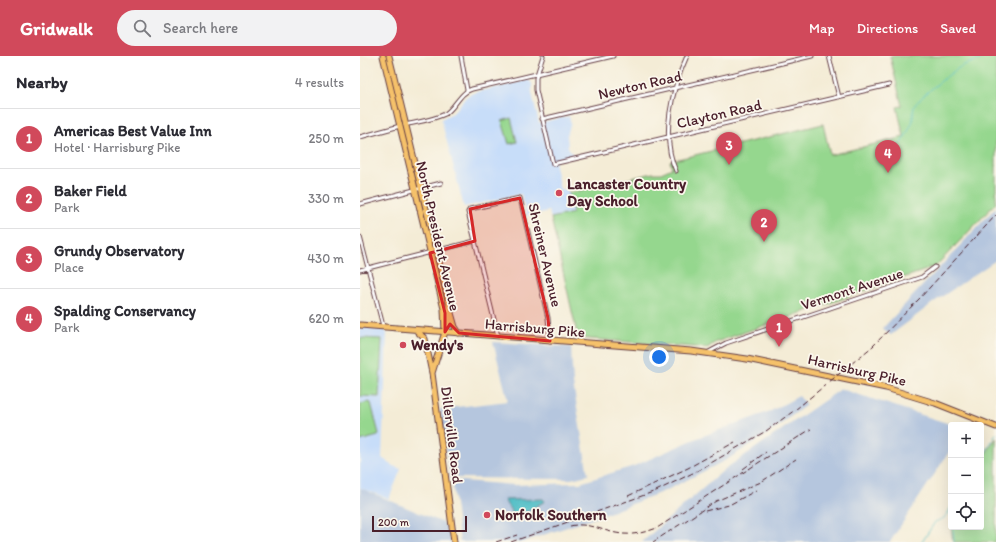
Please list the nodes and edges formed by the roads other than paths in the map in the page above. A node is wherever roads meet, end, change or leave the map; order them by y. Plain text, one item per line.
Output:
1 (383, 56) edge
2 (389, 56) edge
3 (461, 56) edge
4 (543, 56) edge
5 (613, 56) edge
6 (687, 56) edge
7 (812, 56) edge
8 (829, 56) edge
9 (538, 74) junction
10 (889, 85) dead end
11 (674, 88) junction
12 (467, 90) junction
13 (839, 97) junction
14 (542, 119) junction
15 (406, 125) junction
16 (400, 126) junction
17 (360, 136) edge
18 (670, 137) junction
19 (676, 171) dead end
20 (441, 183) dead end
21 (422, 189) junction
22 (415, 190) junction
23 (360, 204) edge
24 (360, 237) edge
25 (475, 241) junction
26 (436, 251) junction
27 (430, 252) junction
28 (935, 267) dead end
29 (368, 268) junction
30 (360, 270) edge
31 (449, 303) junction
32 (360, 325) edge
33 (383, 327) junction
34 (415, 330) junction
35 (445, 332) junction
36 (460, 334) junction
37 (498, 337) junction
38 (550, 341) junction
39 (707, 353) junction
40 (432, 372) junction
41 (996, 427) edge
42 (454, 542) edge

1 - 16 main road, North President Avenue
2 - 15 main road, North President Avenue
3 - 12 street
4 - 9 street
5 - 9 street
6 - 11 street
7 - 11 street, Newton Road
8 - 13 street
9 - 12 street
9 - 14 street
10 - 13 street, Clayton Road
11 - 14 street, Newton Road
11 - 18 street
12 - 15 street
13 - 18 street, Clayton Road
14 - 18 street, Clayton Road
15 - 16 street
15 - 21 main road, North President Avenue
16 - 17 street
16 - 22 main road, North President Avenue
18 - 19 street
20 - 21 street
21 - 22 street
21 - 26 main road, North President Avenue
22 - 23 street
22 - 27 main road, North President Avenue
24 - 29 street
25 - 26 street
25 - 37 street
25 - 38 street, Shreiner Avenue
26 - 27 street
26 - 31 main road, North President Avenue
27 - 29 street
27 - 35 main road, North President Avenue
28 - 39 street, Vermont Avenue
29 - 30 street
29 - 33 street
31 - 35 main road, North President Avenue
31 - 36 main road
32 - 33 main road, Harrisburg Pike
33 - 34 main road, Harrisburg Pike
34 - 35 main road, Harrisburg Pike
34 - 40 main road
35 - 36 main road, Harrisburg Pike
35 - 40 main road, Dillerville Road
36 - 37 main road, Harrisburg Pike
37 - 38 main road, Harrisburg Pike
38 - 39 main road, Harrisburg Pike
39 - 41 main road, Harrisburg Pike
40 - 42 main road, Dillerville Road

